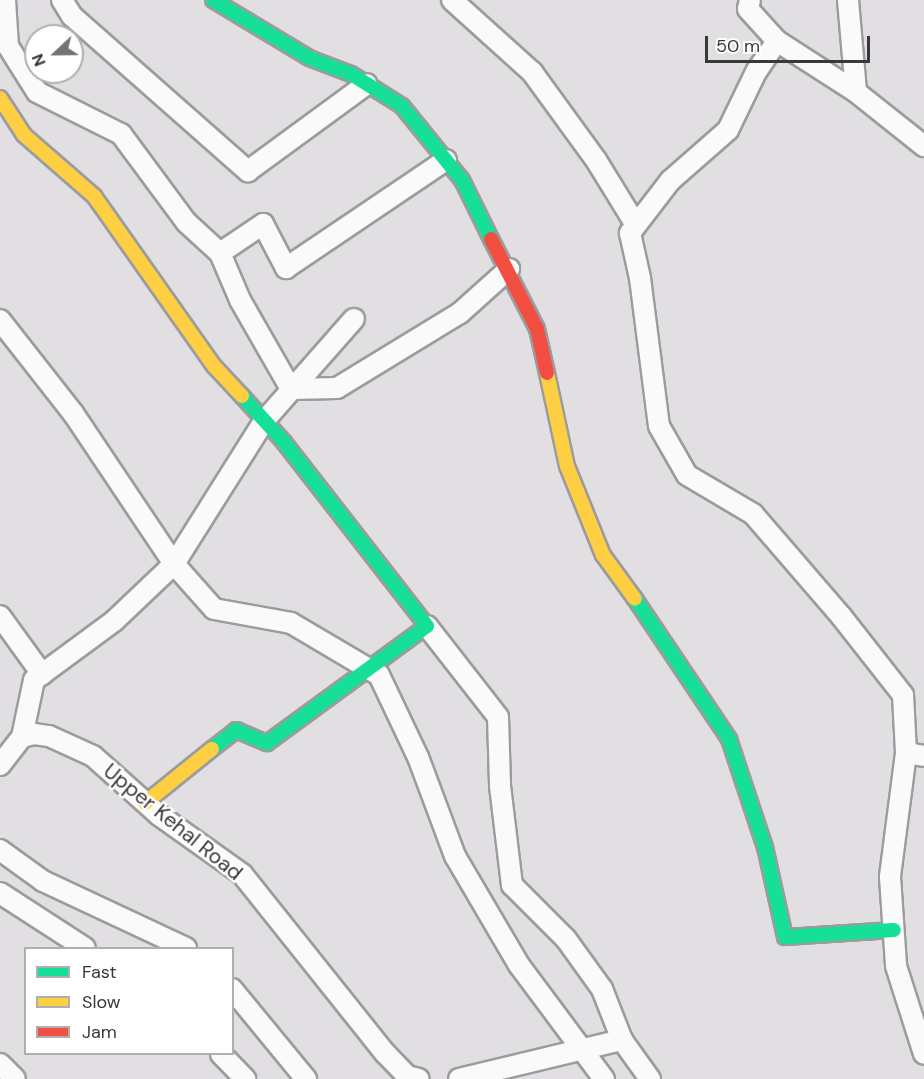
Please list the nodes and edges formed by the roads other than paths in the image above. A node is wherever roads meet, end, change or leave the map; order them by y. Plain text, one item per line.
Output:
1 (4, 0) edge
2 (62, 0) edge
3 (213, 0) edge
4 (452, 0) edge
5 (750, 0) edge
6 (848, 0) edge
7 (777, 41) junction
8 (367, 84) junction
9 (856, 92) junction
10 (0, 98) edge
11 (924, 146) edge
12 (446, 160) junction
13 (636, 225) junction
14 (220, 253) junction
15 (509, 268) junction
16 (354, 319) dead end
17 (0, 320) edge
18 (291, 389) junction
19 (264, 421) junction
20 (174, 564) junction
21 (0, 616) edge
22 (427, 626) junction
23 (370, 670) junction
24 (42, 674) junction
25 (22, 737) junction
26 (915, 755) edge
27 (0, 765) edge
28 (145, 803) junction
29 (0, 850) edge
30 (0, 893) edge
31 (894, 930) junction
32 (83, 947) edge
33 (184, 947) edge
34 (234, 991) edge
35 (621, 1040) junction
36 (586, 1052) junction
37 (924, 1054) edge
38 (223, 1055) edge
39 (0, 1064) edge
40 (15, 1079) edge
41 (245, 1079) edge
42 (306, 1079) edge
43 (419, 1079) edge
44 (459, 1079) edge
45 (604, 1079) edge
46 (650, 1079) edge

1 - 14 street
2 - 8 street
3 - 8 street
4 - 13 street
5 - 7 street
6 - 9 street
7 - 9 street
7 - 13 street
8 - 12 street
9 - 11 street
10 - 19 street
12 - 14 street
12 - 15 street
13 - 26 street
14 - 18 street
15 - 18 street
15 - 31 street
16 - 18 street
17 - 20 street
18 - 19 street
19 - 20 street
19 - 22 street
20 - 23 street
20 - 24 street
21 - 24 street
22 - 23 street
22 - 35 street
23 - 28 street
23 - 36 street
24 - 25 street
25 - 27 street
25 - 28 street, Upper Kehal Road
26 - 31 street
28 - 43 street, Upper Kehal Road
29 - 33 street
30 - 32 street
31 - 37 street
34 - 42 street
35 - 36 street
35 - 46 street
36 - 44 street
36 - 45 street
38 - 41 street
39 - 40 street

